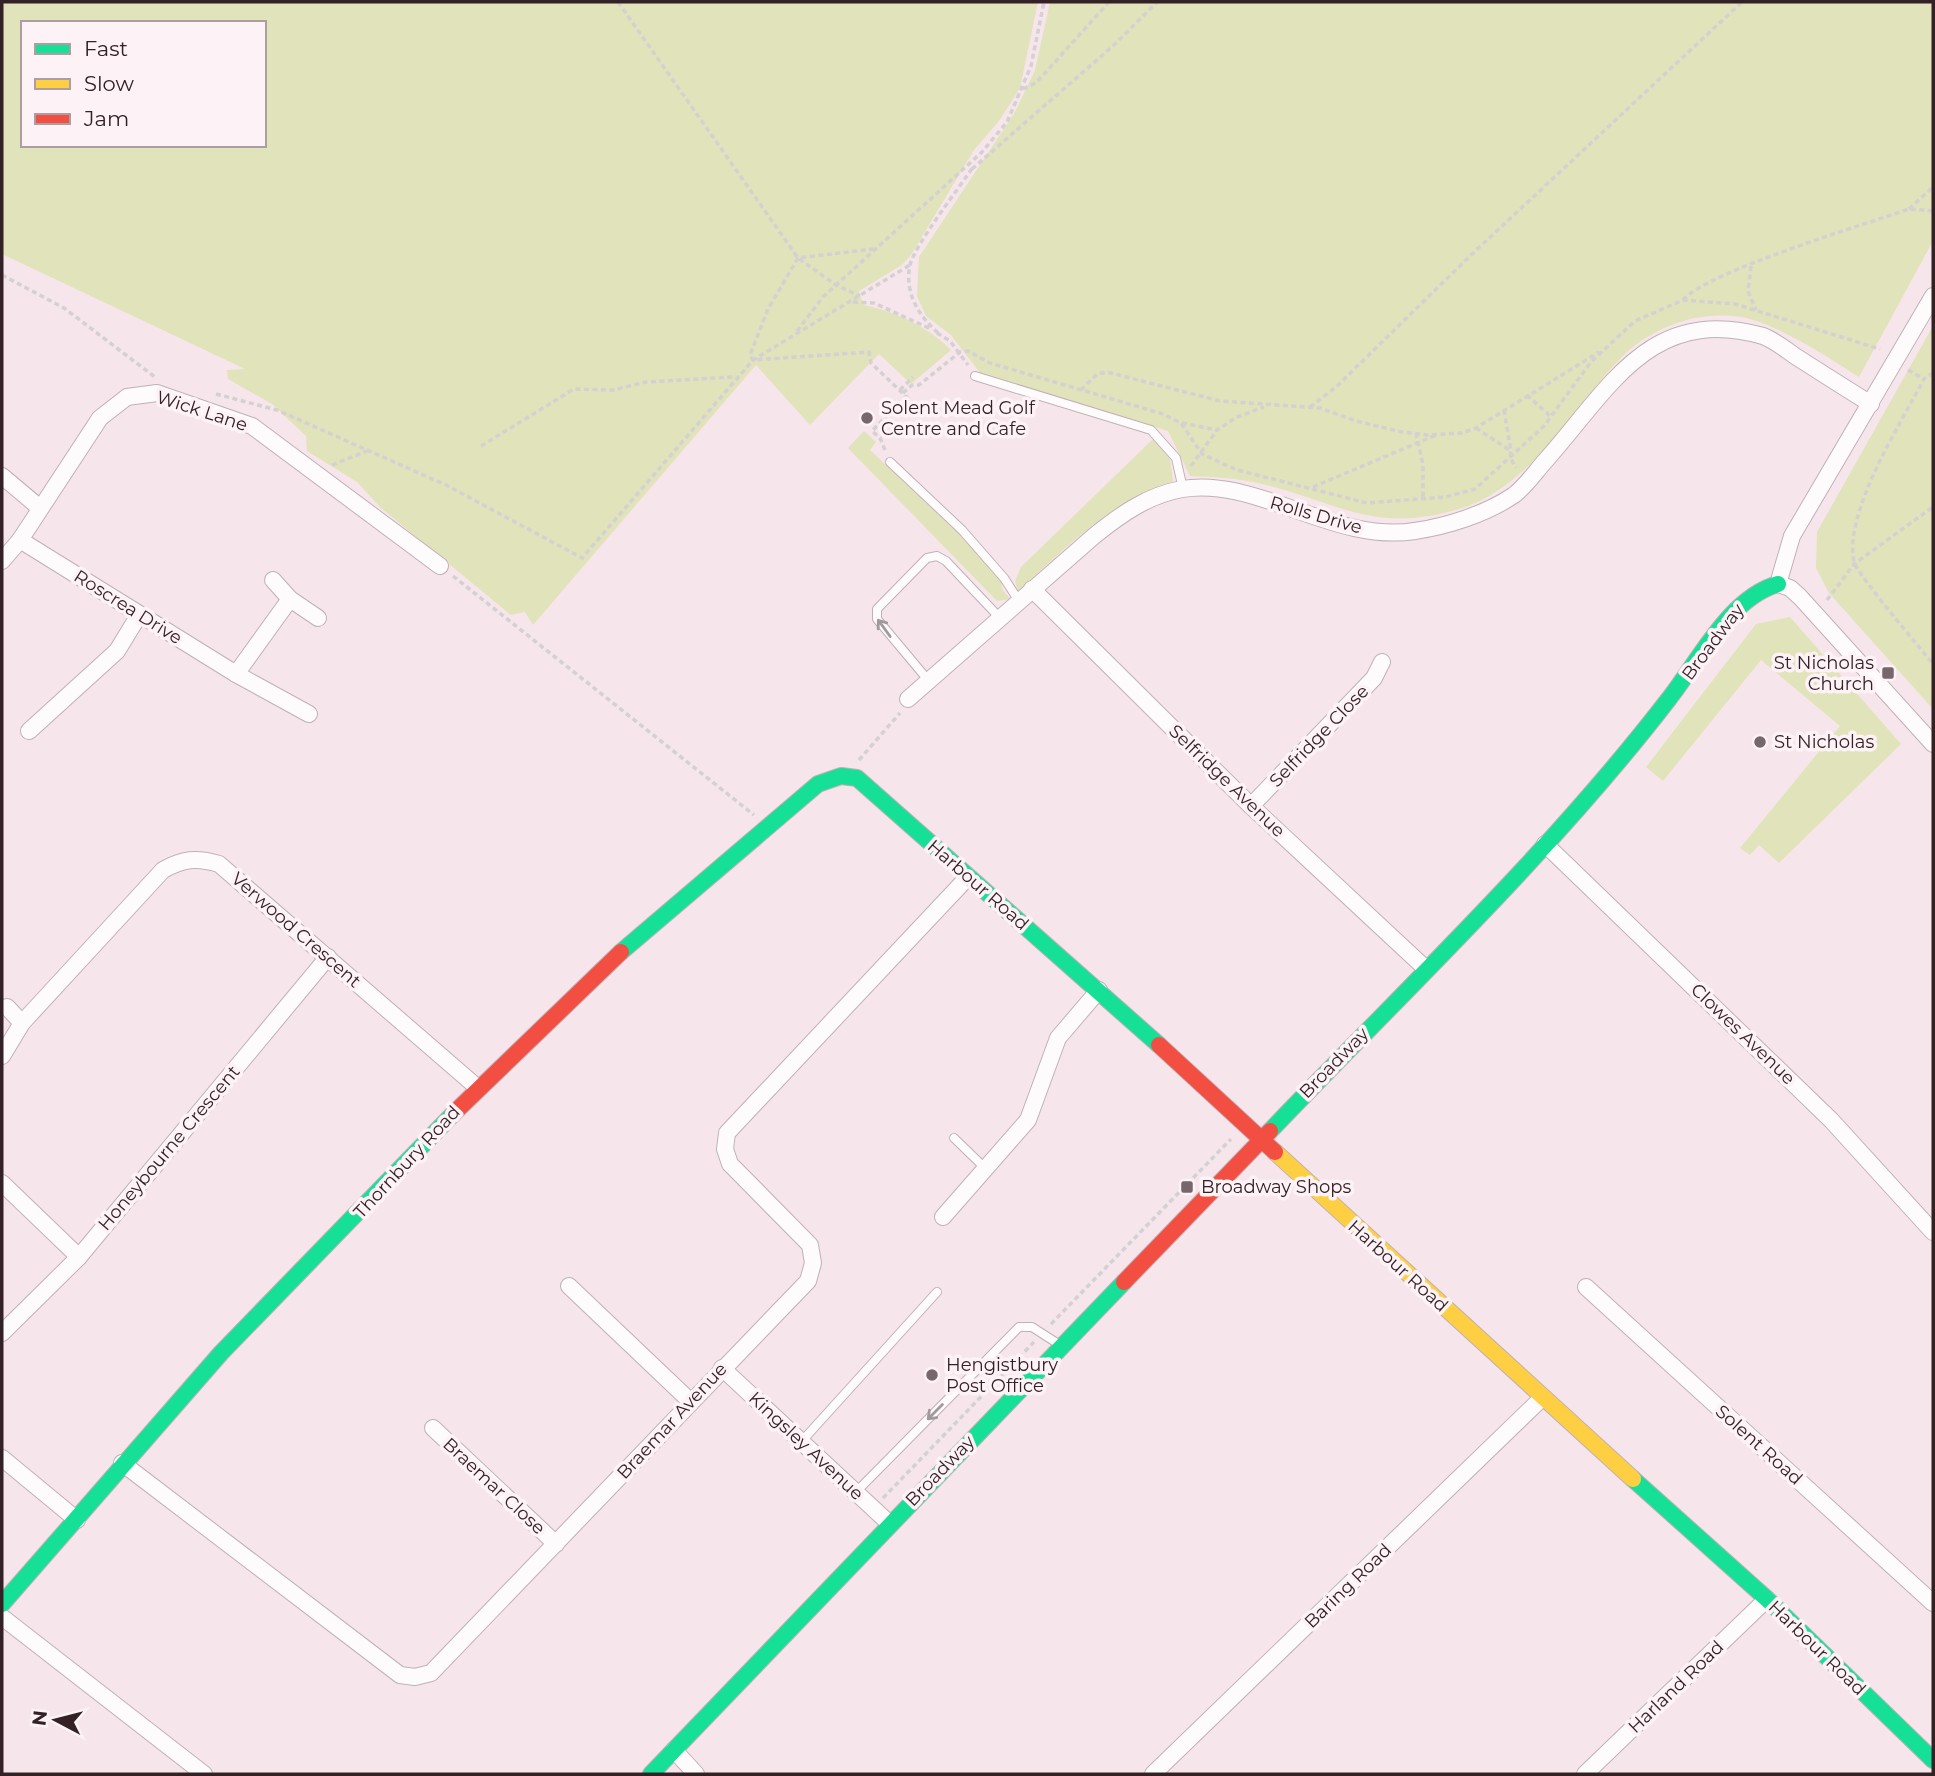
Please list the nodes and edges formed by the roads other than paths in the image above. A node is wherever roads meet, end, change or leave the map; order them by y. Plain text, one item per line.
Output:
1 (1933, 296) edge
2 (975, 376) road end
3 (1871, 404) junction
4 (890, 462) road end
5 (2, 476) edge
6 (1183, 489) junction
7 (40, 508) junction
8 (20, 540) junction
9 (2, 561) edge
10 (440, 566) road end
11 (273, 580) dead end
12 (1778, 584) junction
13 (1032, 589) junction
14 (290, 599) junction
15 (1019, 601) junction
16 (139, 615) junction
17 (999, 617) junction
18 (318, 618) dead end
19 (1382, 662) dead end
20 (236, 674) junction
21 (928, 680) junction
22 (908, 699) road end
23 (310, 714) dead end
24 (29, 731) dead end
25 (1933, 744) edge
26 (857, 778) joint
27 (1251, 806) junction
28 (1545, 844) junction
29 (968, 877) junction
30 (328, 957) junction
31 (1425, 968) junction
32 (1099, 990) junction
33 (7, 1007) dead end
34 (22, 1023) junction
35 (2, 1056) edge
36 (478, 1088) junction
37 (954, 1138) dead end
38 (1260, 1140) junction
39 (986, 1168) junction
40 (2, 1183) edge
41 (943, 1217) dead end
42 (1933, 1233) edge
43 (79, 1257) junction
44 (569, 1286) dead end
45 (1586, 1287) dead end
46 (937, 1292) dead end
47 (2, 1333) edge
48 (1060, 1345) junction
49 (722, 1368) junction
50 (1542, 1398) junction
51 (691, 1402) junction
52 (433, 1428) dead end
53 (802, 1441) junction
54 (2, 1458) edge
55 (122, 1463) junction
56 (856, 1492) junction
57 (76, 1520) junction
58 (890, 1524) junction
59 (556, 1544) junction
60 (1768, 1599) junction
61 (1933, 1603) edge
62 (2, 1604) edge
63 (2, 1617) edge
64 (674, 1750) junction
65 (1933, 1760) edge
66 (204, 1774) edge
67 (651, 1774) edge
68 (696, 1774) edge
69 (1153, 1774) edge
70 (1585, 1774) edge

1 - 3 street
2 - 6 lane
3 - 6 street, Rolls Drive
3 - 12 street
4 - 15 lane
5 - 7 street
6 - 13 street, Rolls Drive
7 - 8 street, Wick Lane
7 - 10 street, Wick Lane
8 - 9 street, Wick Lane
8 - 16 street, Roscrea Drive
11 - 14 street
12 - 25 street
12 - 28 street, Broadway
13 - 15 street, Rolls Drive
13 - 27 street, Selfridge Avenue
14 - 18 street
14 - 20 street
15 - 17 street, Rolls Drive
16 - 20 street, Roscrea Drive
16 - 24 street
17 - 21 street, Rolls Drive
21 -> 17 lane
19 - 27 street, Selfridge Close
20 - 23 street, Roscrea Drive
21 - 22 street, Rolls Drive
26 - 29 street, Harbour Road
26 - 36 street, Thornbury Road
27 - 31 street, Selfridge Avenue
28 - 31 street, Broadway
28 - 42 street, Clowes Avenue
29 - 32 street, Harbour Road
29 - 49 street, Braemar Avenue
30 - 34 street, Verwood Crescent
30 - 36 street, Verwood Crescent
30 - 43 street, Honeybourne Crescent
31 - 38 street, Broadway
32 - 38 street, Harbour Road
32 - 39 street
33 - 34 street
34 - 35 street, Verwood Crescent
36 - 55 street, Thornbury Road
37 - 39 lane
38 - 48 street, Broadway
38 - 50 street, Harbour Road
39 - 41 street
40 - 43 street
43 - 47 street, Honeybourne Crescent
44 - 51 street
45 - 61 street, Solent Road
46 - 53 lane
48 -> 56 lane
48 - 58 street, Broadway
49 - 51 street, Braemar Avenue
49 - 53 street, Kingsley Avenue
50 - 60 street, Harbour Road
50 - 69 street, Baring Road
51 - 59 street, Braemar Avenue
52 - 59 street, Braemar Close
53 - 56 street, Kingsley Avenue
54 - 57 street
55 - 57 street, Thornbury Road
55 - 59 street, Braemar Avenue
56 - 58 street, Kingsley Avenue
57 - 62 street, Thornbury Road
58 - 64 street, Broadway
60 - 65 street, Harbour Road
60 - 70 street, Harland Road
63 - 66 street
64 - 67 street, Broadway
64 - 68 street

